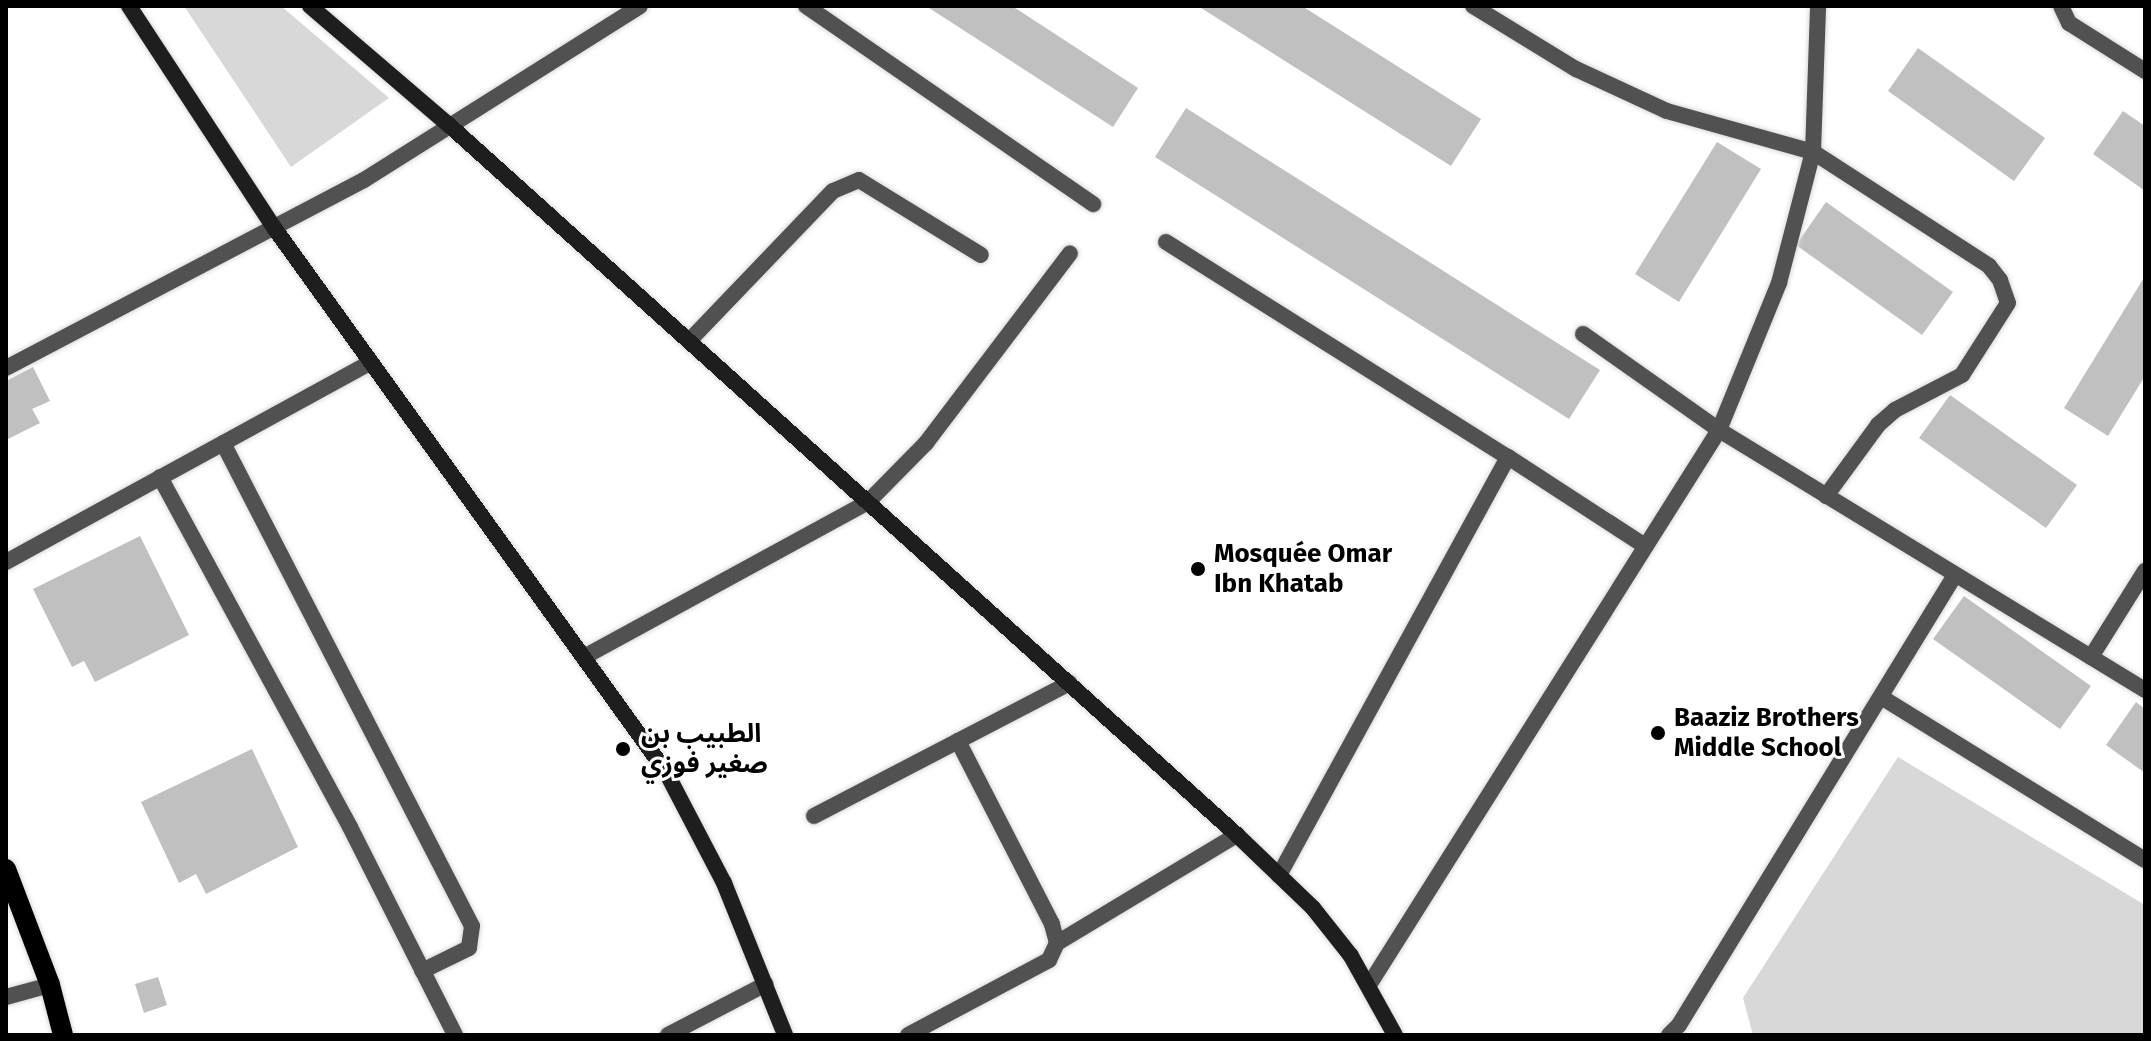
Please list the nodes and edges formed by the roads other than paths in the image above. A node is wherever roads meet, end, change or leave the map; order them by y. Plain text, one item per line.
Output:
1 (129, 6) edge
2 (310, 6) edge
3 (640, 6) edge
4 (806, 6) edge
5 (1473, 6) edge
6 (1818, 6) edge
7 (2061, 6) edge
8 (2145, 71) edge
9 (449, 125) junction
10 (1813, 152) junction
11 (1093, 204) dead end
12 (275, 229) junction
13 (1166, 242) dead end
14 (1070, 253) dead end
15 (981, 255) dead end
16 (1583, 334) dead end
17 (689, 341) junction
18 (371, 362) junction
19 (6, 368) edge
20 (1719, 430) junction
21 (223, 443) junction
22 (1508, 457) junction
23 (160, 477) junction
24 (1826, 496) junction
25 (868, 502) junction
26 (1645, 546) junction
27 (6, 562) edge
28 (2145, 571) edge
29 (1955, 575) junction
30 (584, 657) junction
31 (2091, 657) junction
32 (1069, 683) junction
33 (2145, 690) edge
34 (1881, 697) junction
35 (958, 741) junction
36 (814, 816) dead end
37 (1237, 835) junction
38 (2145, 860) edge
39 (6, 869) edge
40 (1279, 876) junction
41 (1057, 943) junction
42 (422, 971) junction
43 (766, 984) junction
44 (50, 985) junction
45 (1369, 985) junction
46 (6, 997) edge
47 (63, 1035) edge
48 (455, 1035) edge
49 (668, 1035) edge
50 (785, 1035) edge
51 (908, 1035) edge
52 (1395, 1035) edge
53 (1669, 1035) edge

1 - 12 main road
2 - 9 main road
3 - 9 street
4 - 11 street
5 - 10 street
6 - 10 street
7 - 8 street
9 - 12 street
9 - 17 main road
10 - 20 street
10 - 24 street
12 - 18 main road
12 - 19 street
13 - 22 street
14 - 25 street
15 - 17 street
16 - 20 street
17 - 25 main road
18 - 21 street
18 - 30 main road
20 - 24 street
20 - 26 street
21 - 23 street
21 - 42 street
22 - 26 street
22 - 40 street
23 - 27 street
23 - 42 street
24 - 29 street
25 - 30 street
25 - 32 main road
26 - 45 street
28 - 31 street
29 - 31 street
29 - 34 street
30 - 43 main road
31 - 33 street
32 - 35 street
32 - 37 main road
34 - 38 street
34 - 53 street
35 - 36 street
35 - 41 street
37 - 40 main road
37 - 41 street
39 - 44 main road
40 - 45 main road
41 - 51 street
42 - 48 street
43 - 49 street
43 - 50 main road
44 - 46 street
44 - 47 main road
45 - 52 main road

